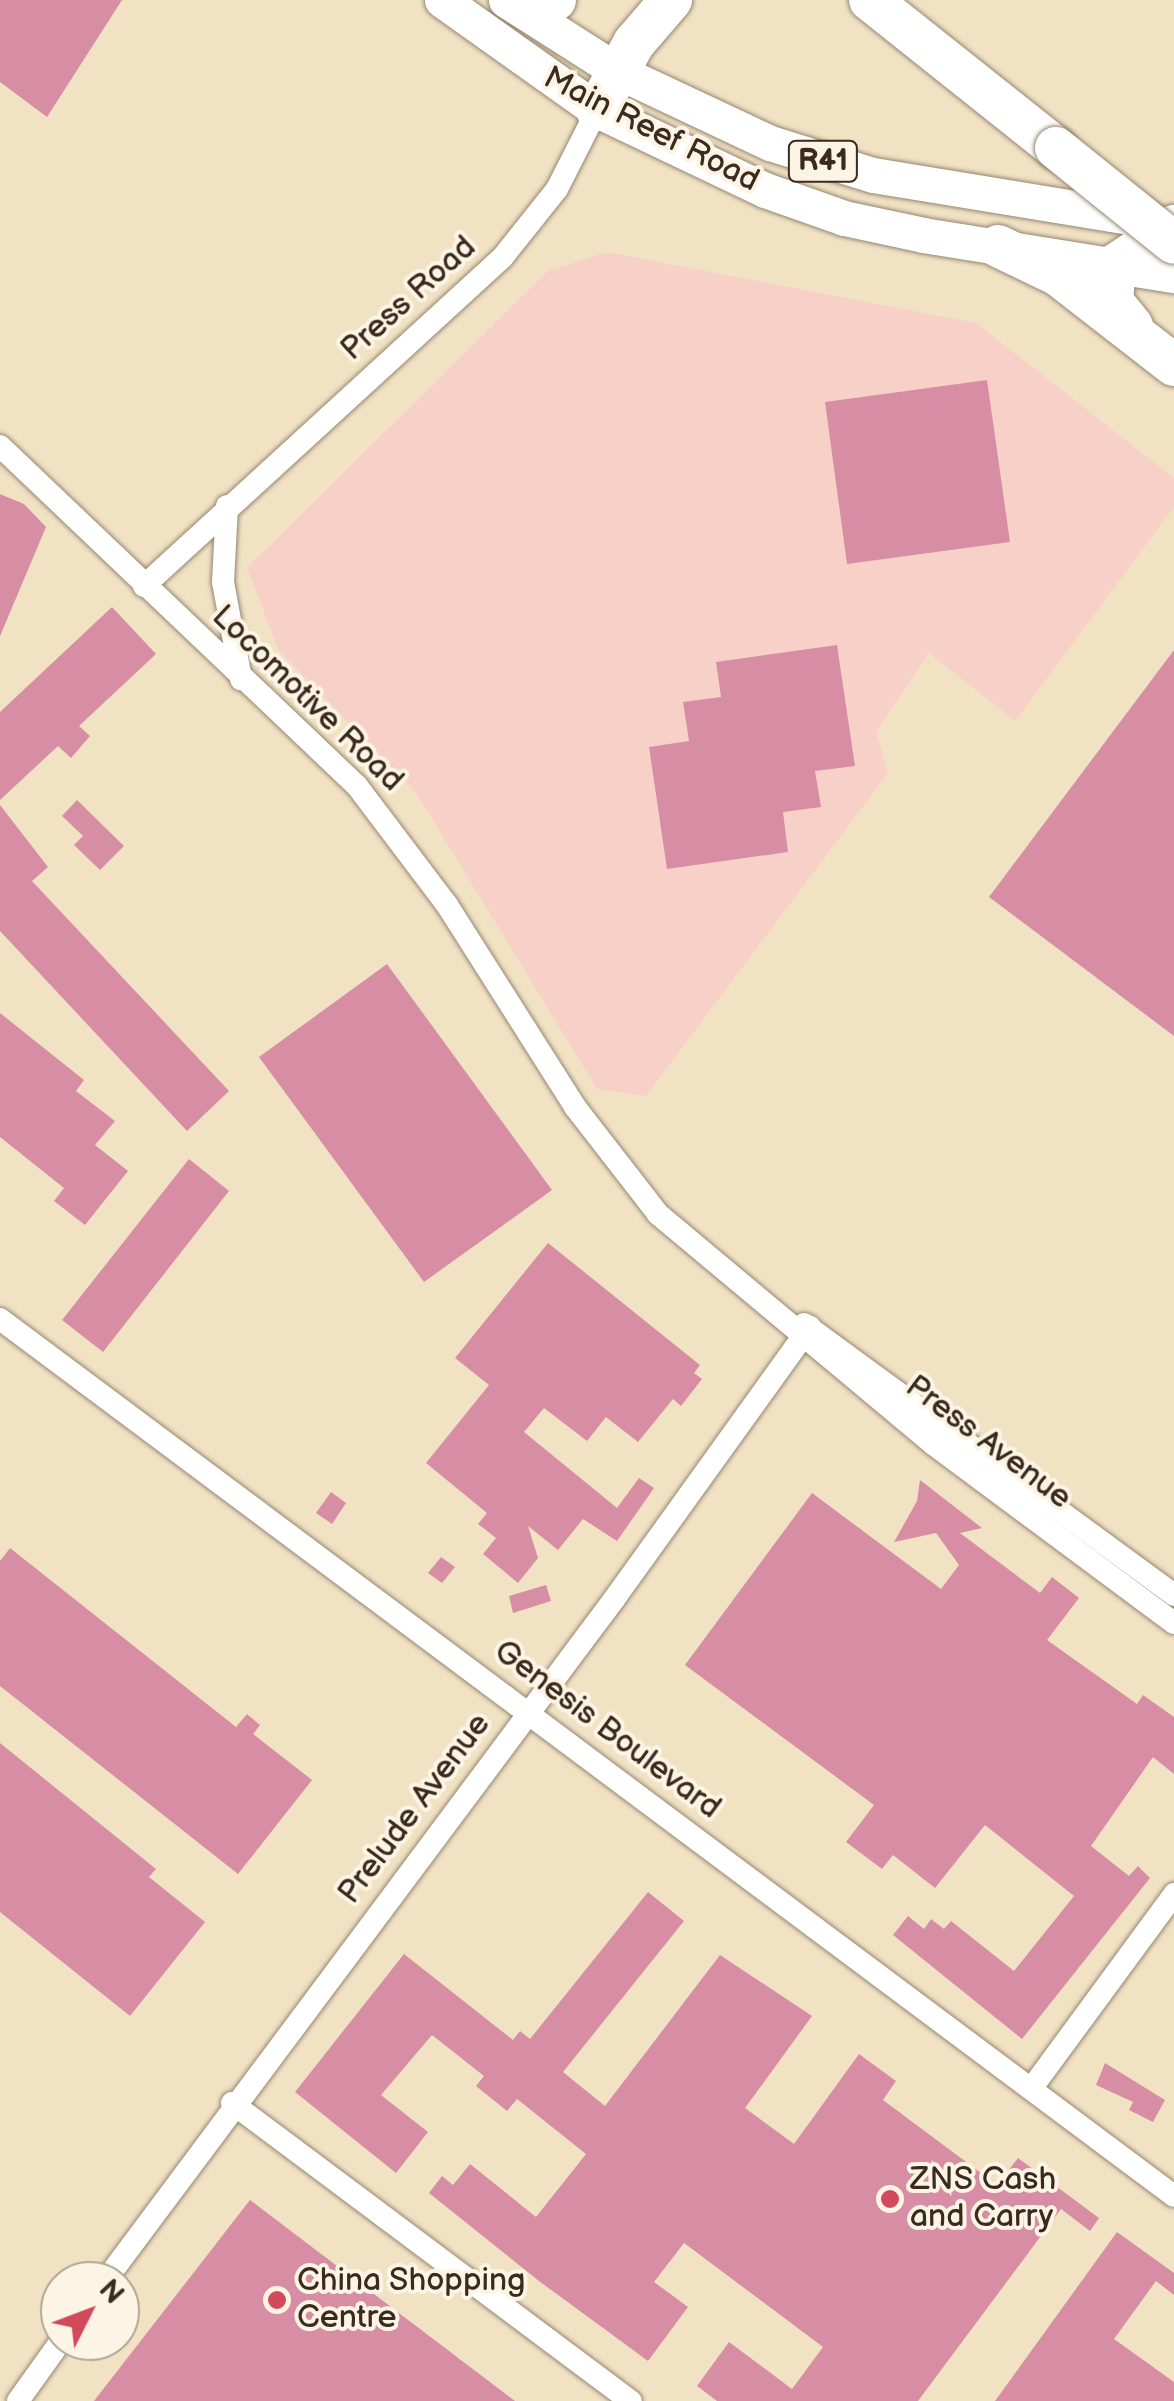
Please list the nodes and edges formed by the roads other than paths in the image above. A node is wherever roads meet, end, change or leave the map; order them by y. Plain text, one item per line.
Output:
1 (442, 0) edge
2 (506, 0) edge
3 (536, 0) edge
4 (555, 0) edge
5 (671, 0) edge
6 (870, 0) edge
7 (619, 72) junction
8 (597, 110) junction
9 (1174, 225) edge
10 (1174, 243) edge
11 (998, 246) junction
12 (1115, 265) junction
13 (1174, 275) edge
14 (1165, 358) edge
15 (0, 446) edge
16 (228, 506) junction
17 (144, 586) junction
18 (241, 679) junction
19 (628, 1181) joint
20 (0, 1319) edge
21 (805, 1332) junction
22 (940, 1435) junction
23 (1174, 1595) edge
24 (1174, 1623) edge
25 (530, 1712) junction
26 (1174, 1894) edge
27 (1031, 2089) junction
28 (232, 2103) junction
29 (1174, 2196) edge
30 (119, 2261) edge
31 (47, 2361) edge
32 (18, 2401) edge
33 (631, 2401) edge

1 - 8 main road, Main Reef Road / R41
2 - 7 main road, Main Reef Road / R41
3 - 4 highway
5 - 7 highway
6 - 10 highway, bridge
7 - 8 highway
7 - 9 main road, Main Reef Road / R41
8 - 11 main road, Main Reef Road / R41
8 - 16 street, Press Road
9 - 12 highway
11 - 12 main road, Main Reef Road / R41
11 - 14 highway
12 - 13 main road, Main Reef Road / R41
12 - 14 highway
15 - 17 street, Locomotive Road
16 - 17 street, Press Road
16 - 18 street
17 - 18 street, Locomotive Road
18 - 19 street, Locomotive Road
19 - 21 street, Press Avenue
20 - 25 street, Genesis Boulevard
21 - 22 street, Press Avenue
21 - 25 street, Prelude Avenue
22 - 23 street, Press Avenue
22 - 24 street, Press Avenue
25 - 27 street, Genesis Boulevard
25 - 28 street, Prelude Avenue
26 - 27 street
27 - 29 street, Genesis Boulevard
28 - 30 street, Prelude Avenue
28 - 33 street
31 - 32 street

